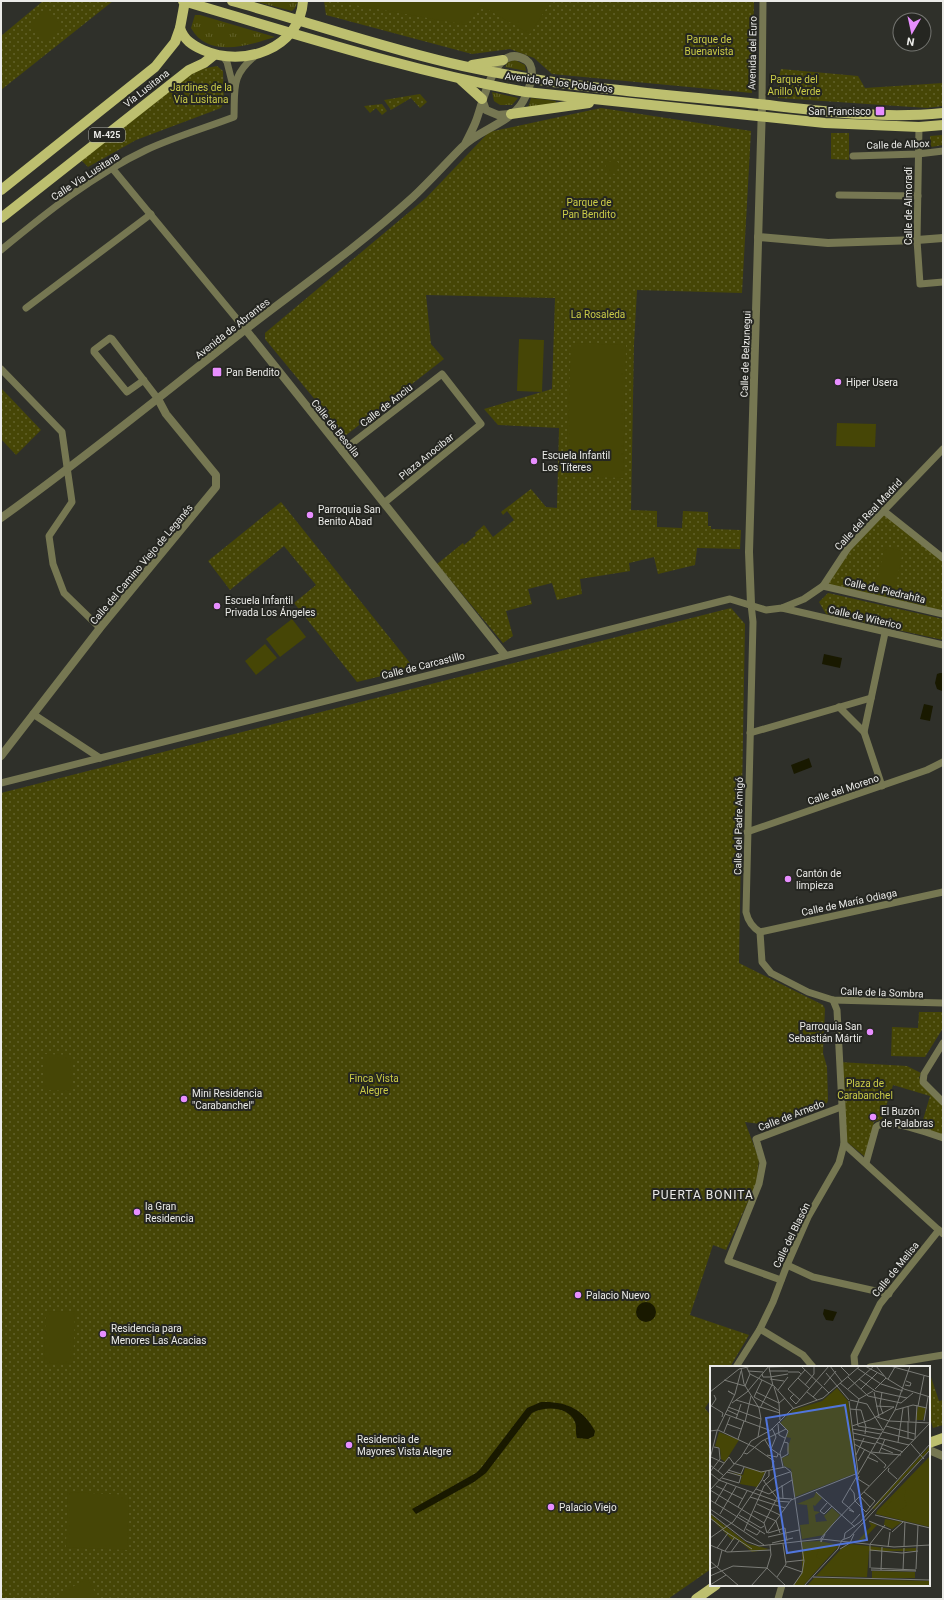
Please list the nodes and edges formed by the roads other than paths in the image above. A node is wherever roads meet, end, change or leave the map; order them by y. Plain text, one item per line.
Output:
1 (184, 1) edge
2 (232, 1) edge
3 (304, 1) edge
4 (764, 1) edge
5 (300, 20) junction
6 (180, 28) junction
7 (291, 34) junction
8 (218, 55) junction
9 (256, 55) junction
10 (503, 60) junction
11 (462, 66) junction
12 (494, 72) junction
13 (532, 76) junction
14 (459, 79) junction
15 (488, 86) junction
16 (235, 92) junction
17 (526, 92) junction
18 (482, 98) junction
19 (614, 101) junction
20 (762, 105) junction
21 (943, 113) edge
22 (512, 114) junction
23 (761, 116) junction
24 (943, 125) edge
25 (919, 127) junction
26 (465, 144) junction
27 (943, 151) edge
28 (918, 154) junction
29 (853, 156) dead end
30 (112, 168) junction
31 (1, 190) edge
32 (839, 195) dead end
33 (918, 196) junction
34 (150, 214) junction
35 (1, 218) edge
36 (758, 237) junction
37 (943, 238) edge
38 (917, 240) junction
39 (1, 250) edge
40 (943, 282) edge
41 (26, 308) dead end
42 (246, 330) junction
43 (1, 369) edge
44 (144, 380) junction
45 (158, 399) junction
46 (481, 424) joint
47 (943, 449) edge
48 (342, 451) junction
49 (68, 470) junction
50 (384, 503) junction
51 (884, 511) junction
52 (1, 518) edge
53 (943, 558) edge
54 (823, 586) junction
55 (751, 604) junction
56 (782, 608) junction
57 (766, 610) joint
58 (943, 614) edge
59 (100, 628) junction
60 (885, 633) junction
61 (943, 645) edge
62 (505, 655) junction
63 (871, 698) junction
64 (839, 707) junction
65 (33, 714) junction
66 (864, 732) junction
67 (750, 733) junction
68 (1, 756) edge
69 (100, 758) junction
70 (943, 762) edge
71 (1, 783) edge
72 (882, 786) junction
73 (748, 832) junction
74 (943, 892) edge
75 (760, 932) junction
76 (833, 1000) junction
77 (943, 1003) edge
78 (943, 1043) edge
79 (943, 1102) edge
80 (841, 1107) junction
81 (943, 1138) edge
82 (844, 1144) junction
83 (866, 1163) junction
84 (941, 1232) edge
85 (787, 1265) junction
86 (781, 1280) junction
87 (889, 1294) junction
88 (760, 1329) junction
89 (943, 1355) edge
90 (737, 1366) edge
91 (812, 1366) edge
92 (854, 1366) edge
93 (876, 1366) edge
94 (943, 1438) edge
95 (930, 1443) edge
96 (930, 1450) edge
97 (943, 1456) edge
98 (715, 1586) edge
99 (782, 1586) edge
100 (696, 1599) edge
101 (778, 1599) edge

1 - 6 main road, Vía Lusitana / M-425
1 - 7 main road, Avenida de los Poblados
2 - 5 main road, Avenida de los Poblados
3 - 5 main road
4 - 20 street, Avenida del Euro
5 - 7 main road
5 - 11 main road, Avenida de los Poblados
6 - 8 main road
6 - 31 main road, Vía Lusitana / M-425
7 - 9 main road
7 - 14 main road, Avenida de los Poblados
8 - 9 main road
8 - 16 street, Calle Vía Lusitana
8 - 35 main road, Vía Lusitana / M-425
9 - 16 street, Calle Vía Lusitana
10 - 11 main road
10 - 12 street, Avenida de Abrantes
10 - 13 street
11 - 12 main road, Avenida de los Poblados
12 - 13 main road, Avenida de los Poblados
12 - 15 street, Avenida de Abrantes
13 - 17 street, Avenida de Abrantes
13 - 20 main road, Avenida de los Poblados
14 - 15 main road, Avenida de los Poblados
14 - 18 main road
15 - 17 main road, Avenida de los Poblados
15 - 18 street, Avenida de Abrantes
16 - 30 street, Calle Vía Lusitana
17 - 19 main road, Avenida de los Poblados
17 - 22 street, Avenida de Abrantes
18 - 22 street
18 - 26 street, Avenida de Abrantes
19 - 22 main road
19 - 23 main road, Avenida de los Poblados
20 - 21 main road, Avenida de los Poblados
20 - 23 street, Calle de Belzunegui
22 - 26 street, Avenida de Abrantes
23 - 25 main road, Avenida de los Poblados
23 - 36 street, Calle de Belzunegui
24 - 25 main road, Avenida de los Poblados
25 - 28 street, Calle de Almoradí
26 - 42 street, Avenida de Abrantes
27 - 28 street, Calle de Albox
28 - 29 street, Calle de Albox
28 - 33 street, Calle de Almoradí
30 - 34 street, Calle de Besolla
30 - 39 street, Calle Vía Lusitana
32 - 33 street
33 - 38 street, Calle de Almoradí
34 - 41 street
34 - 42 street, Calle de Besolla
36 - 38 street
36 - 55 street, Calle de Belzunegui
37 - 38 street
38 - 40 street, Calle de Almoradí
42 - 45 street, Avenida de Abrantes
42 - 48 street, Calle de Besolla
43 - 49 street
44 - 44 street, Calle del Camino Viejo de Leganés
44 - 45 street, Calle del Camino Viejo de Leganés
45 - 49 street, Avenida de Abrantes
45 - 59 street, Calle del Camino Viejo de Leganés
46 - 48 street, Calle de Anciu
46 - 50 street, Plaza Anocibar
47 - 51 street, Calle del Real Madrid
48 - 50 street, Calle de Besolla
49 - 52 street, Avenida de Abrantes
49 - 59 street
50 - 62 street, Calle de Besolla
51 - 53 street
51 - 54 street, Calle del Real Madrid
54 - 56 street, Calle del Real Madrid
54 - 58 street, Calle de Piedrahíta
55 - 57 street, Calle de Carcastillo
55 - 62 street, Calle de Carcastillo
55 - 67 street, Calle del Padre Amigó
56 - 57 street, Calle del Real Madrid
56 - 60 street, Calle de Witerico
59 - 65 street, Calle del Camino Viejo de Leganés
60 - 61 street, Calle de Witerico
60 - 63 street
62 - 69 street, Calle de Carcastillo
63 - 64 street
63 - 66 street
64 - 66 street
64 - 67 street
65 - 68 street, Calle del Camino Viejo de Leganés
65 - 69 street
66 - 72 street
67 - 73 street, Calle del Padre Amigó
69 - 71 street, Calle de Carcastillo
70 - 72 street, Calle del Moreno
72 - 73 street, Calle del Moreno
73 - 75 street, Calle del Padre Amigó
74 - 75 street, Calle de María Odiaga
75 - 76 street
76 - 77 street, Calle de la Sombra
76 - 80 street, Calle de la Sombra
78 - 79 street
80 - 82 street, Calle del Blasón
80 - 86 street, Calle de Arnedo
81 - 83 street
82 - 83 street
82 - 85 street, Calle del Blasón
83 - 84 street
84 - 87 street, Calle de Melisa
85 - 86 street, Calle del Blasón
85 - 87 street
86 - 88 street, Calle del Blasón
87 - 92 street, Calle de Melisa
88 - 90 street, Calle del Blasón
88 - 91 street
89 - 93 street
94 - 95 main road
96 - 97 street
98 - 100 main road
99 - 101 street

